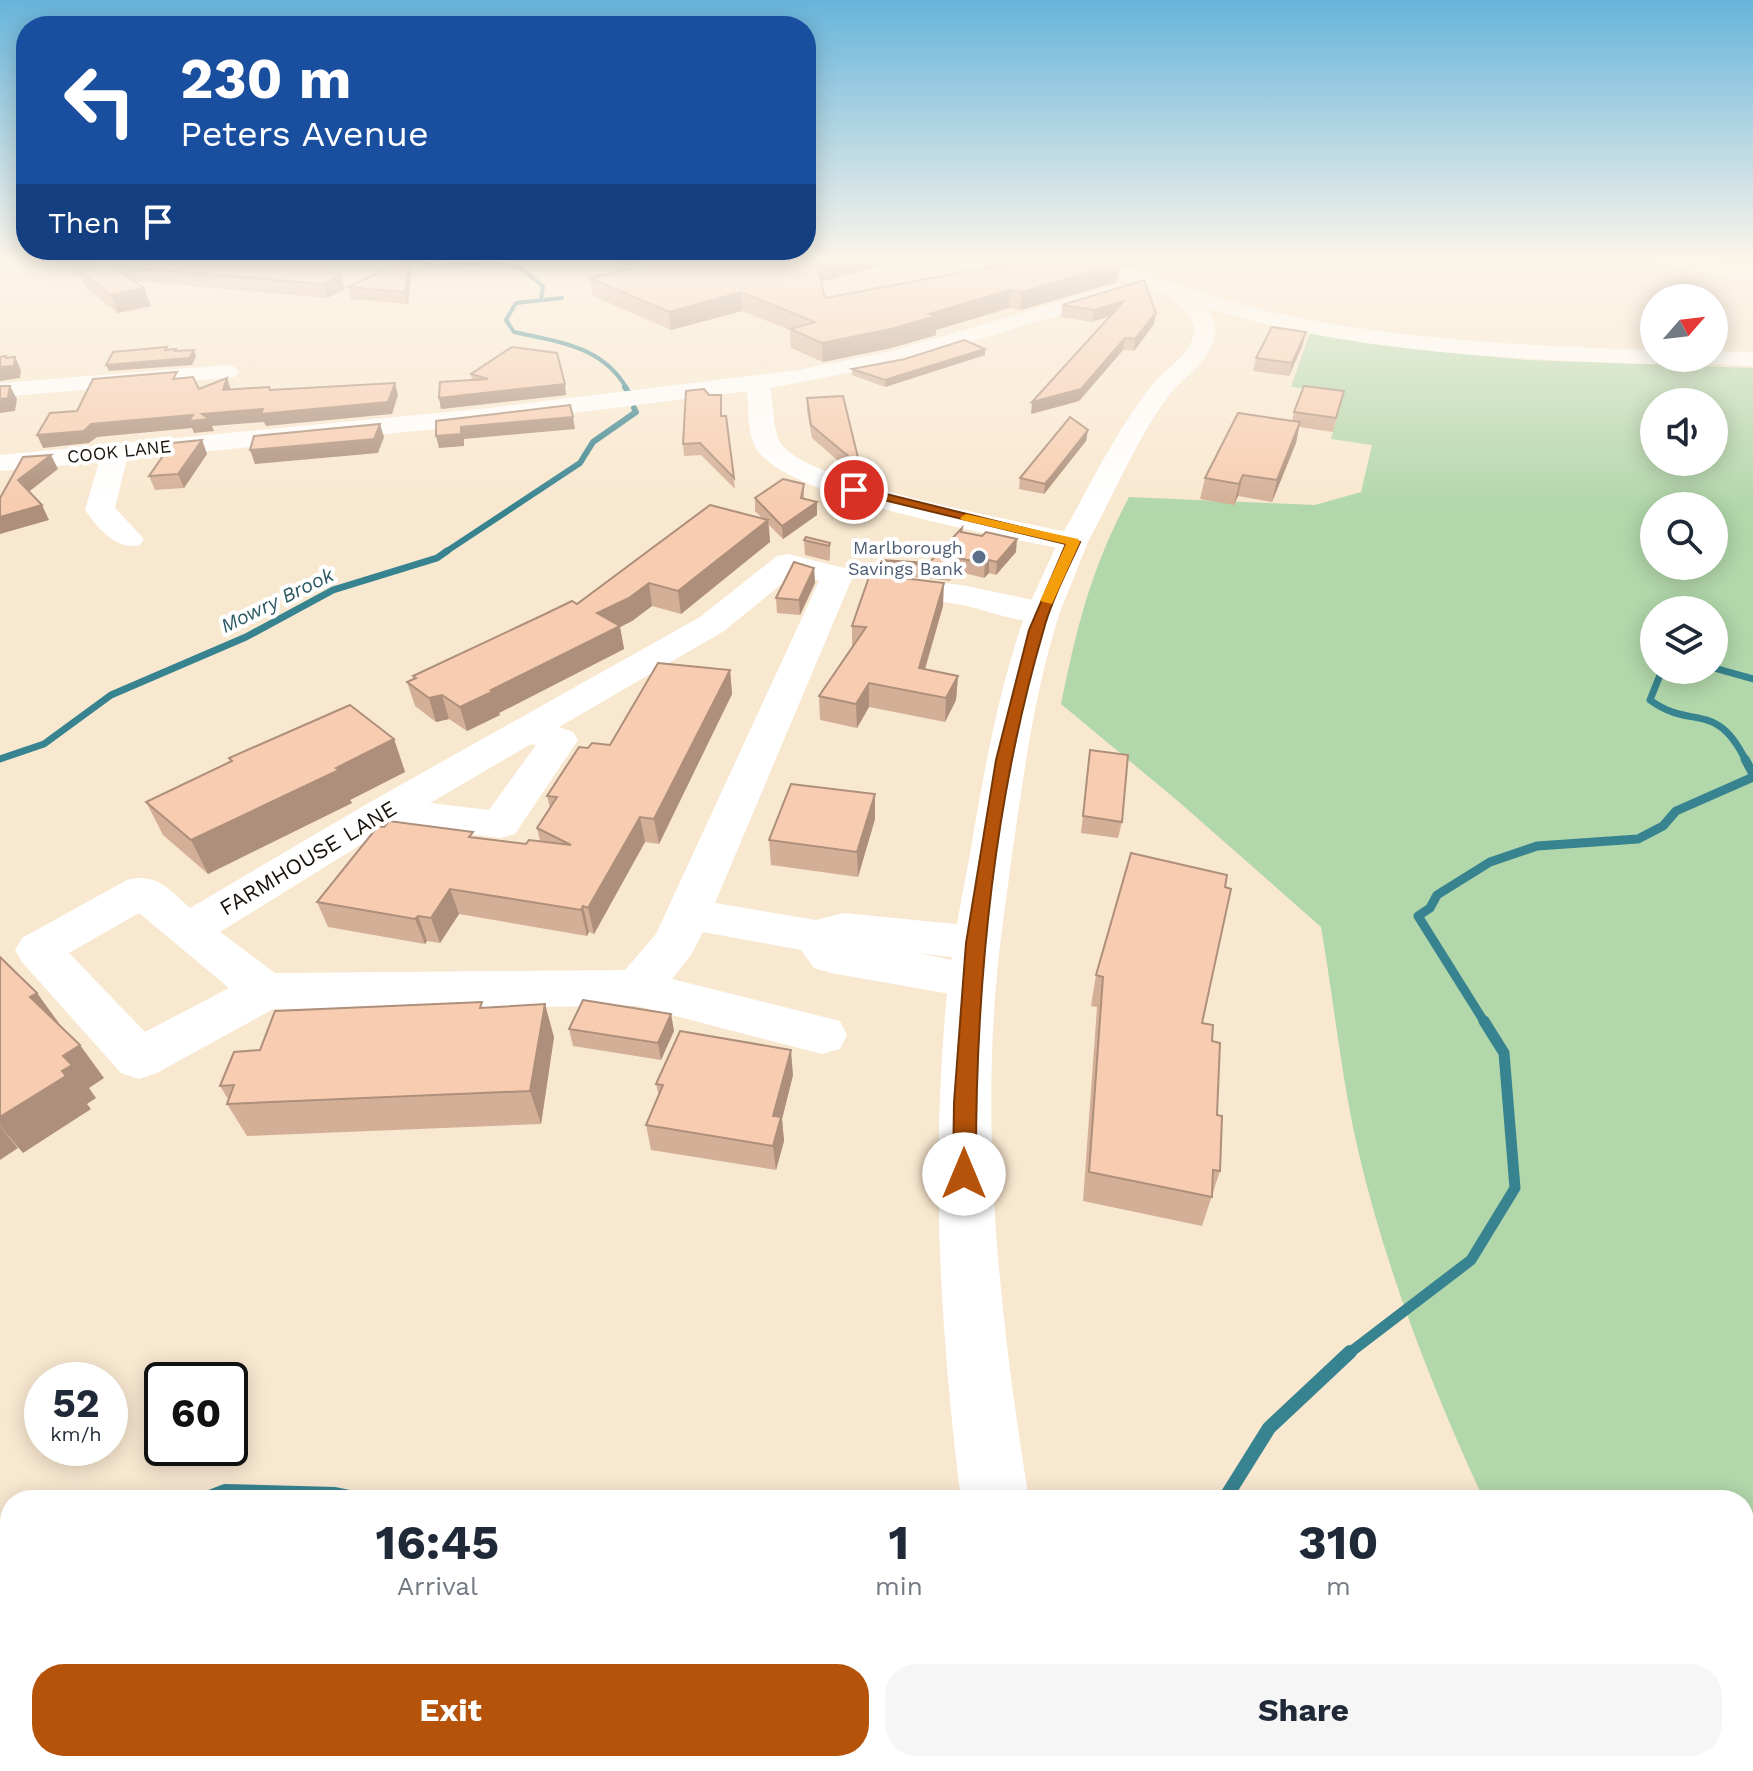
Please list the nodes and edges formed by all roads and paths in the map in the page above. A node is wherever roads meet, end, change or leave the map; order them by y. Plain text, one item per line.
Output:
1 (946, 342) edge
2 (1179, 342) edge
3 (1423, 342) edge
4 (1640, 356) edge
5 (1728, 358) edge
6 (1753, 359) edge
7 (227, 372) dead end
8 (757, 382) junction
9 (0, 390) edge
10 (116, 451) junction
11 (0, 463) edge
12 (129, 539) dead end
13 (1073, 542) junction
14 (837, 576) junction
15 (1043, 612) junction
16 (528, 730) junction
17 (387, 810) junction
18 (688, 914) junction
19 (187, 931) junction
20 (974, 962) junction
21 (637, 988) junction
22 (265, 991) junction
23 (822, 1035) dead end
24 (994, 1490) edge

1 - 8 main road, COOK LANE
2 - 13 main road
3 - 4 main road
5 - 6 main road
7 - 9 main road
8 - 10 main road, COOK LANE
8 - 13 main road
10 - 11 main road, COOK LANE
10 - 12 main road
13 - 15 main road
14 - 15 main road
14 - 16 main road, FARMHOUSE LANE
14 - 18 main road
15 - 20 main road
16 - 17 main road, FARMHOUSE LANE
16 - 17 main road
17 - 19 main road, FARMHOUSE LANE
18 - 20 main road
18 - 21 main road
19 - 22 main road
19 - 22 main road
20 - 24 main road
21 - 22 main road
21 - 23 main road

